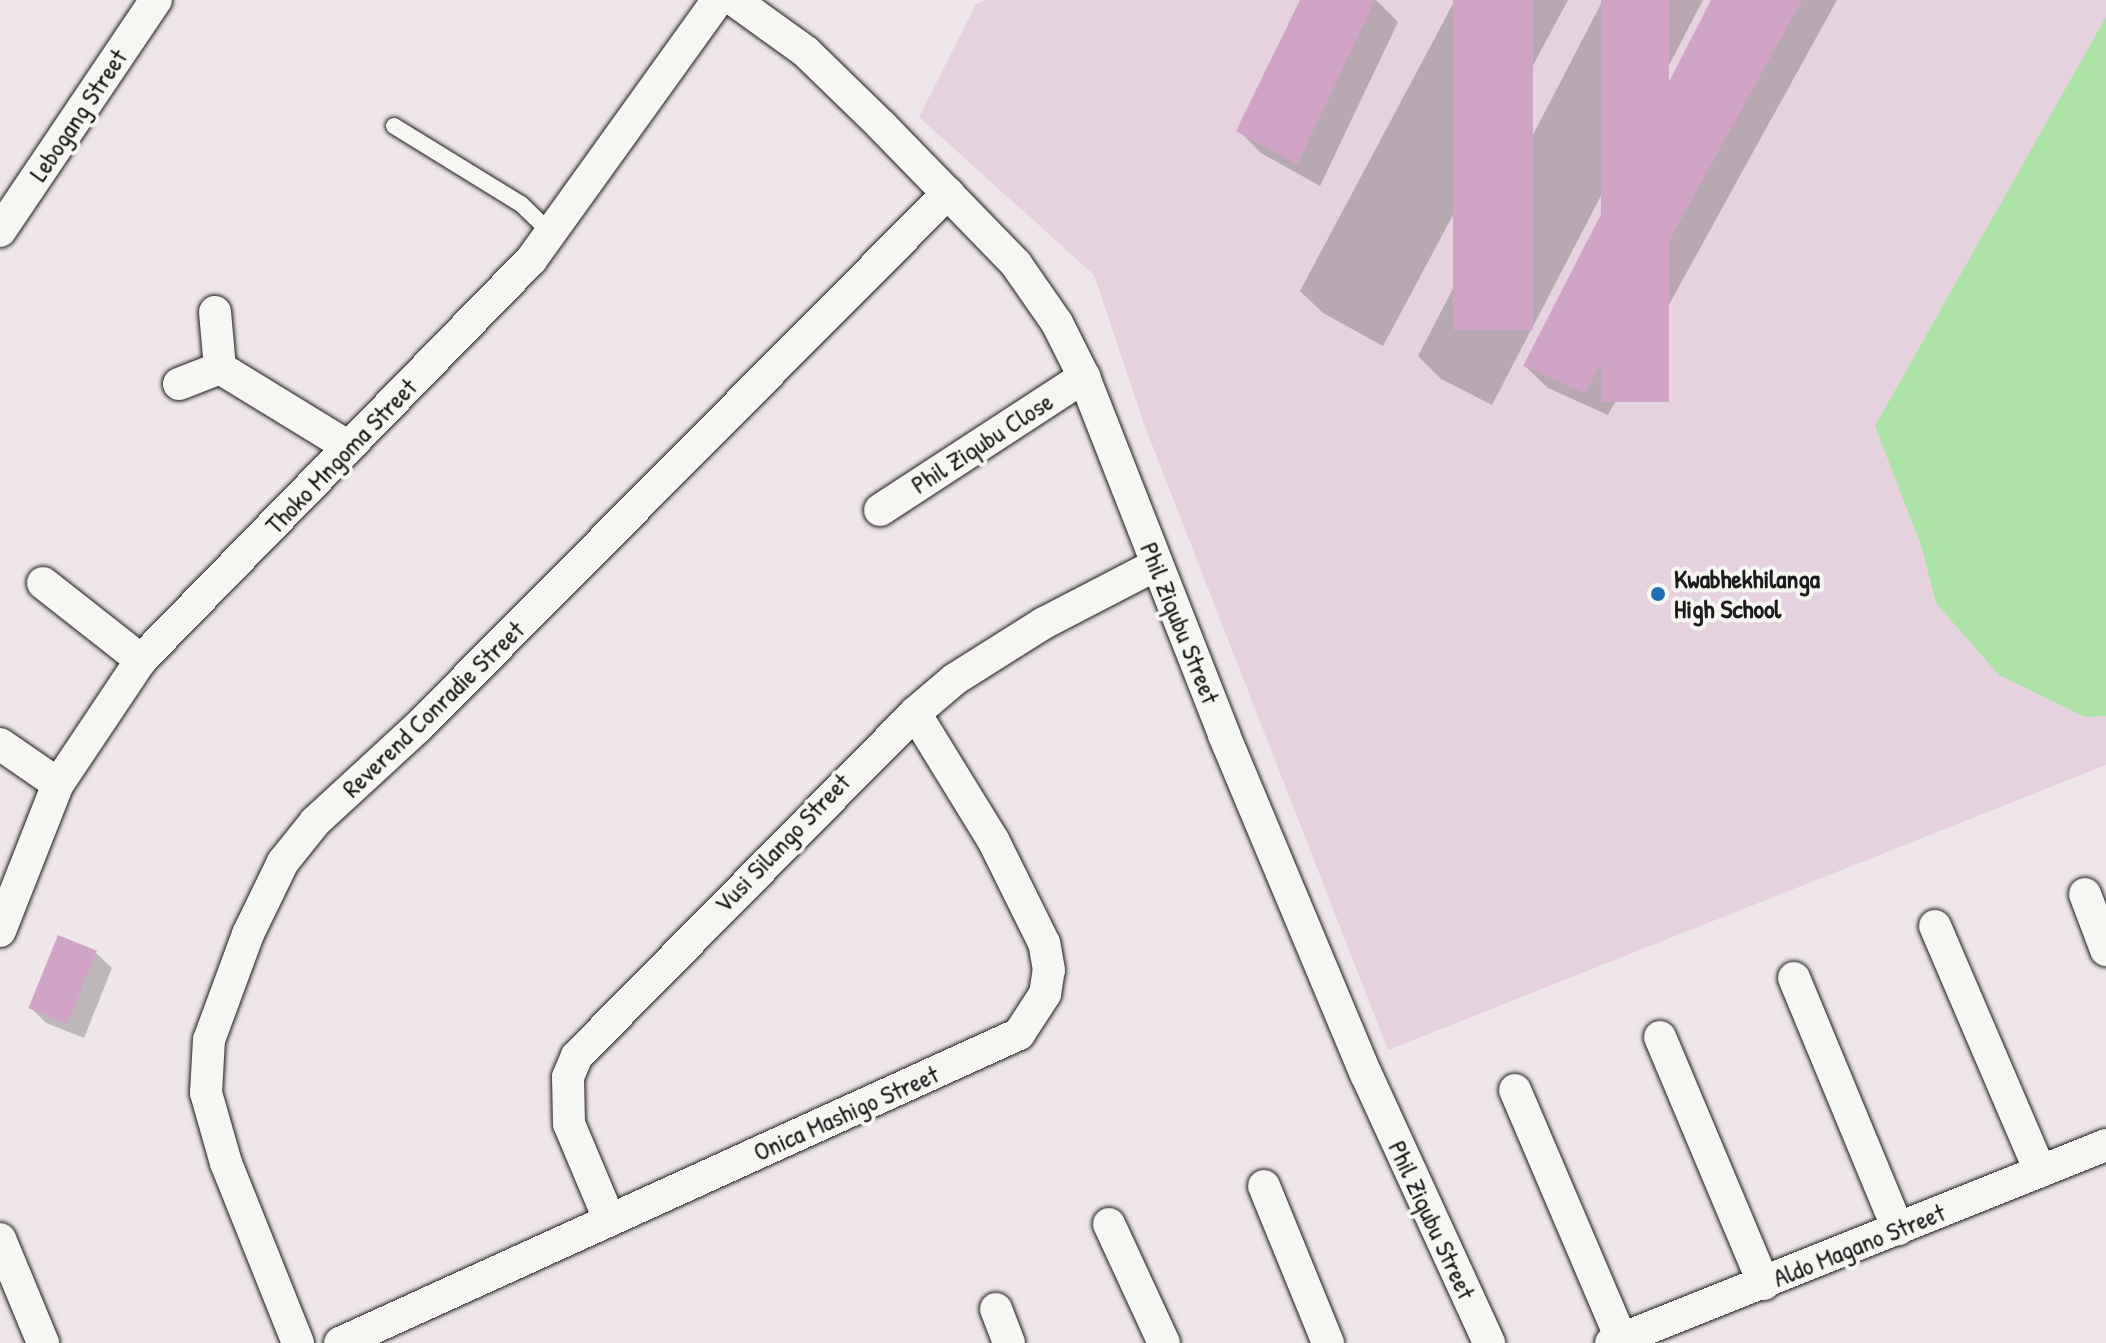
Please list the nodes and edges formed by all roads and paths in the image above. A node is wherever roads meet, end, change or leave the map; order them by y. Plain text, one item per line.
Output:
1 (156, 0) edge
2 (718, 0) edge
3 (734, 0) edge
4 (394, 126) dead end
5 (948, 193) junction
6 (0, 231) edge
7 (552, 234) junction
8 (215, 312) dead end
9 (220, 368) junction
10 (1084, 377) junction
11 (179, 384) dead end
12 (349, 447) junction
13 (880, 510) dead end
14 (1156, 565) junction
15 (43, 583) dead end
16 (141, 660) junction
17 (915, 713) junction
18 (0, 744) edge
19 (58, 784) junction
20 (2085, 894) dead end
21 (1935, 926) dead end
22 (0, 931) edge
23 (2106, 950) edge
24 (1794, 978) dead end
25 (1660, 1037) dead end
26 (1515, 1090) dead end
27 (2106, 1145) edge
28 (2040, 1171) junction
29 (1264, 1186) dead end
30 (609, 1219) junction
31 (1109, 1224) dead end
32 (1898, 1229) junction
33 (0, 1239) edge
34 (1764, 1284) junction
35 (996, 1309) dead end
36 (1616, 1341) edge
37 (43, 1343) edge
38 (298, 1343) edge
39 (340, 1343) edge
40 (1009, 1343) edge
41 (1164, 1343) edge
42 (1328, 1343) edge
43 (1489, 1343) edge

1 - 6 street, Lebogang Street
2 - 7 street, Thoko Mngoma Street
3 - 5 street, Phil Ziqubu Street
4 - 7 lane
5 - 10 street, Phil Ziqubu Street
5 - 38 street, Reverend Conradie Street
7 - 12 street, Thoko Mngoma Street
8 - 9 street
9 - 11 street
9 - 12 street
10 - 13 street, Phil Ziqubu Close
10 - 14 street, Phil Ziqubu Street
12 - 16 street, Thoko Mngoma Street
14 - 17 street, Vusi Silango Street
14 - 43 street, Phil Ziqubu Street
15 - 16 street
16 - 19 street, Thoko Mngoma Street
17 - 30 street, Vusi Silango Street
17 - 30 street, Onica Mashigo Street
18 - 19 street
19 - 22 street, Thoko Mngoma Street
20 - 23 street
21 - 28 street
24 - 32 street
25 - 34 street
26 - 36 street
27 - 28 street, Aldo Magano Street
28 - 32 street, Aldo Magano Street
29 - 42 street
30 - 39 street, Onica Mashigo Street
31 - 41 street
32 - 34 street, Aldo Magano Street
33 - 37 street
34 - 36 street, Aldo Magano Street
35 - 40 street

